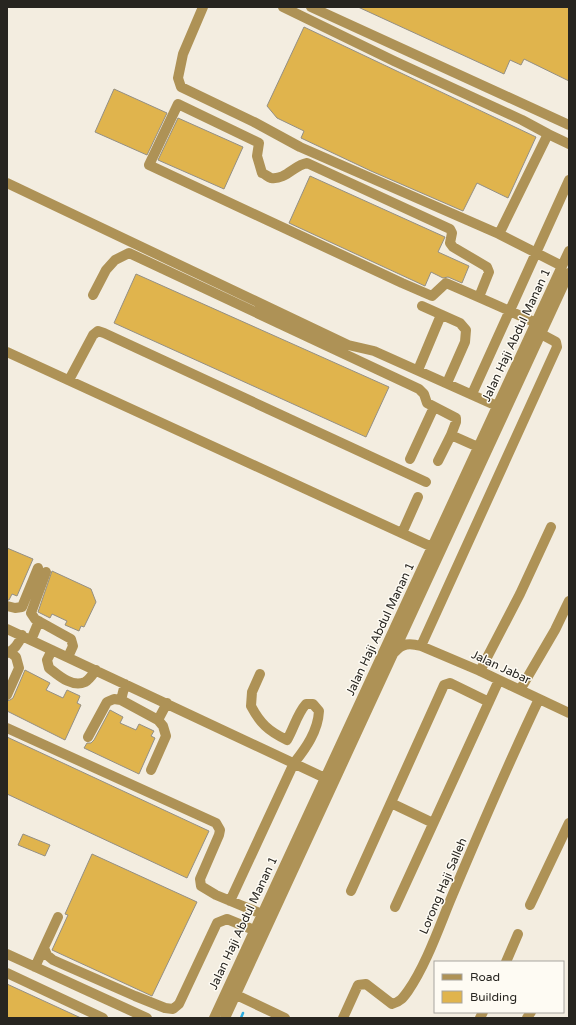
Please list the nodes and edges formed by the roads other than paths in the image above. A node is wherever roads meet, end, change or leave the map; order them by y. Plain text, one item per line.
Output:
1 (203, 7) edge
2 (283, 7) edge
3 (311, 7) edge
4 (569, 125) edge
5 (548, 134) junction
6 (569, 144) edge
7 (569, 180) edge
8 (7, 183) edge
9 (498, 234) junction
10 (569, 251) edge
11 (536, 253) junction
12 (565, 270) edge
13 (93, 295) dead end
14 (479, 297) junction
15 (422, 306) dead end
16 (510, 311) junction
17 (441, 315) junction
18 (536, 323) junction
19 (546, 336) junction
20 (7, 352) edge
21 (418, 370) junction
22 (69, 380) junction
23 (448, 383) junction
24 (472, 394) junction
25 (434, 406) junction
26 (497, 406) junction
27 (451, 435) junction
28 (478, 447) junction
29 (410, 459) dead end
30 (438, 461) dead end
31 (426, 482) dead end
32 (418, 497) dead end
33 (551, 527) dead end
34 (402, 533) junction
35 (432, 547) junction
36 (569, 601) edge
37 (7, 606) edge
38 (39, 622) junction
39 (407, 622) junction
40 (7, 628) edge
41 (26, 638) junction
42 (421, 646) junction
43 (52, 650) junction
44 (8, 652) edge
45 (393, 653) junction
46 (68, 657) junction
47 (96, 670) junction
48 (480, 671) junction
49 (260, 674) dead end
50 (499, 680) junction
51 (125, 684) junction
52 (520, 690) junction
53 (7, 695) edge
54 (539, 699) junction
55 (121, 700) junction
56 (489, 702) junction
57 (167, 704) junction
58 (568, 711) edge
59 (158, 720) junction
60 (7, 728) edge
61 (88, 737) dead end
62 (294, 763) junction
63 (151, 770) dead end
64 (325, 778) junction
65 (391, 803) junction
66 (433, 823) junction
67 (569, 823) edge
68 (351, 891) dead end
69 (230, 901) junction
70 (530, 905) dead end
71 (395, 907) dead end
72 (262, 914) junction
73 (58, 917) dead end
74 (254, 930) junction
75 (518, 934) dead end
76 (44, 948) junction
77 (7, 954) edge
78 (506, 961) edge
79 (35, 967) junction
80 (248, 967) junction
81 (7, 973) edge
82 (231, 993) junction
83 (260, 1007) junction
84 (103, 1018) edge
85 (147, 1018) edge
86 (214, 1018) edge
87 (225, 1018) edge
88 (285, 1018) edge
89 (343, 1018) edge

1 - 9 street
2 - 5 street
3 - 4 street
5 - 6 street
5 - 9 street
7 - 11 street
8 - 21 street
9 - 11 street
10 - 12 street, Jalan Haji Abdul Manan 1
11 - 12 street
11 - 16 street
12 - 18 street, Jalan Haji Abdul Manan 1
12 - 19 street, Jalan Haji Abdul Manan 1
13 - 25 street
14 - 14 street
14 - 16 street
15 - 17 street
16 - 18 street
16 - 24 street
17 - 21 street
17 - 23 street
18 - 26 street, Jalan Haji Abdul Manan 1
19 - 39 street, Jalan Haji Abdul Manan 1
19 - 42 street
20 - 22 street
21 - 23 street
22 - 31 street
22 - 34 street
23 - 24 street
24 - 26 street
25 - 27 street
25 - 29 street
26 - 28 street, Jalan Haji Abdul Manan 1
27 - 28 street
27 - 30 street
28 - 35 street, Jalan Haji Abdul Manan 1
32 - 34 street
33 - 48 street
34 - 35 street
35 - 64 street, Jalan Haji Abdul Manan 1
36 - 52 street
37 - 38 street
38 - 41 street
38 - 46 street
39 - 42 street
39 - 45 street, Jalan Haji Abdul Manan 1
40 - 41 street
41 - 43 street
41 - 44 street
42 - 45 street
42 - 48 street, Jalan Jabar
43 - 46 street
43 - 47 street
44 - 53 street
45 - 80 street, Jalan Haji Abdul Manan 1
46 - 47 street
47 - 51 street
48 - 50 street, Jalan Jabar
49 - 62 street
50 - 52 street, Jalan Jabar
50 - 56 street
51 - 55 street
51 - 57 street
52 - 54 street, Jalan Jabar
54 - 58 street, Jalan Jabar
54 - 89 street, Lorong Haji Salleh
55 - 59 street
55 - 61 street
56 - 65 street
56 - 66 street
57 - 59 street
57 - 62 street
59 - 63 street
60 - 69 street
62 - 64 street
62 - 69 street
64 - 72 street, Jalan Haji Abdul Manan 1
65 - 66 street
65 - 68 street
66 - 71 street
67 - 70 street
69 - 72 street
72 - 74 street, Jalan Haji Abdul Manan 1
73 - 76 street
74 - 76 street
74 - 82 street, Jalan Haji Abdul Manan 1
75 - 78 street
76 - 79 street
77 - 79 street
79 - 85 street
80 - 82 street, Jalan Haji Abdul Manan 1
80 - 83 street
81 - 84 street
82 - 83 street
82 - 86 street, Jalan Haji Abdul Manan 1
82 - 87 street, Jalan Haji Abdul Manan 1
83 - 87 street
83 - 88 street

